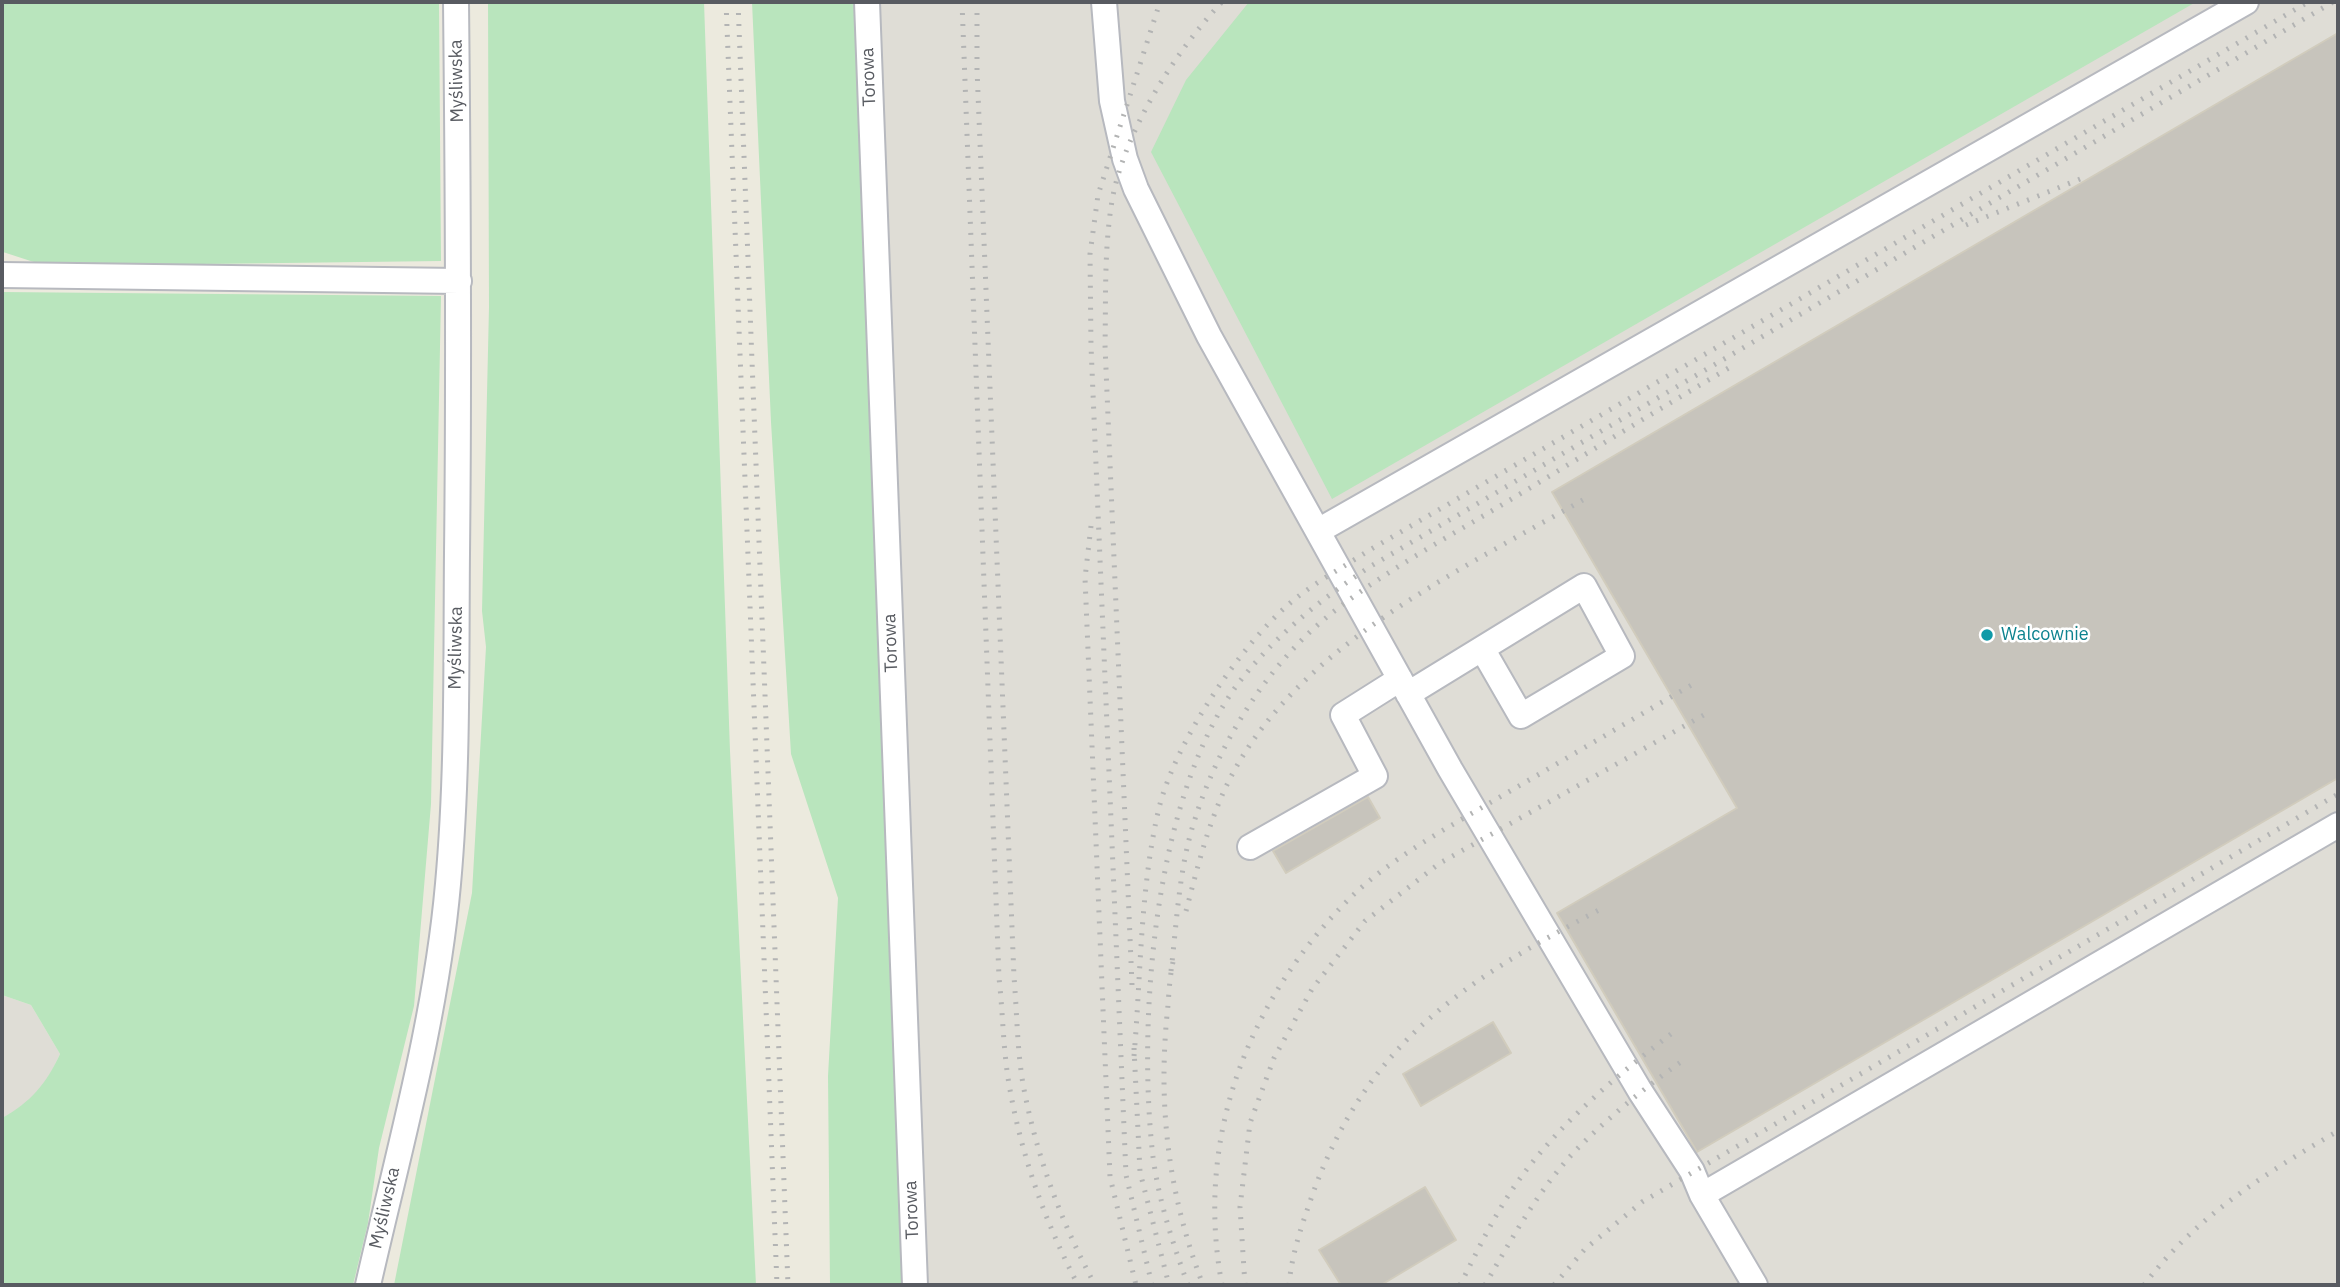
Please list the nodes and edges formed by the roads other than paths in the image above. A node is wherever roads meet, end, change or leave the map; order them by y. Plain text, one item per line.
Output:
1 (456, 2) edge
2 (867, 2) edge
3 (1104, 2) edge
4 (2246, 2) edge
5 (2, 275) edge
6 (459, 281) junction
7 (1318, 531) junction
8 (1486, 657) dead end
9 (1404, 687) junction
10 (2338, 825) edge
11 (1250, 847) dead end
12 (1702, 1195) junction
13 (1754, 1284) edge
14 (368, 1285) edge
15 (915, 1285) edge

1 - 6 street, Myśliwska
2 - 15 street, Torowa
3 - 7 street
4 - 7 street
5 - 6 street
6 - 14 street, Myśliwska
7 - 9 street
8 - 9 street
9 - 11 street
9 - 12 street
10 - 12 street
12 - 13 street

